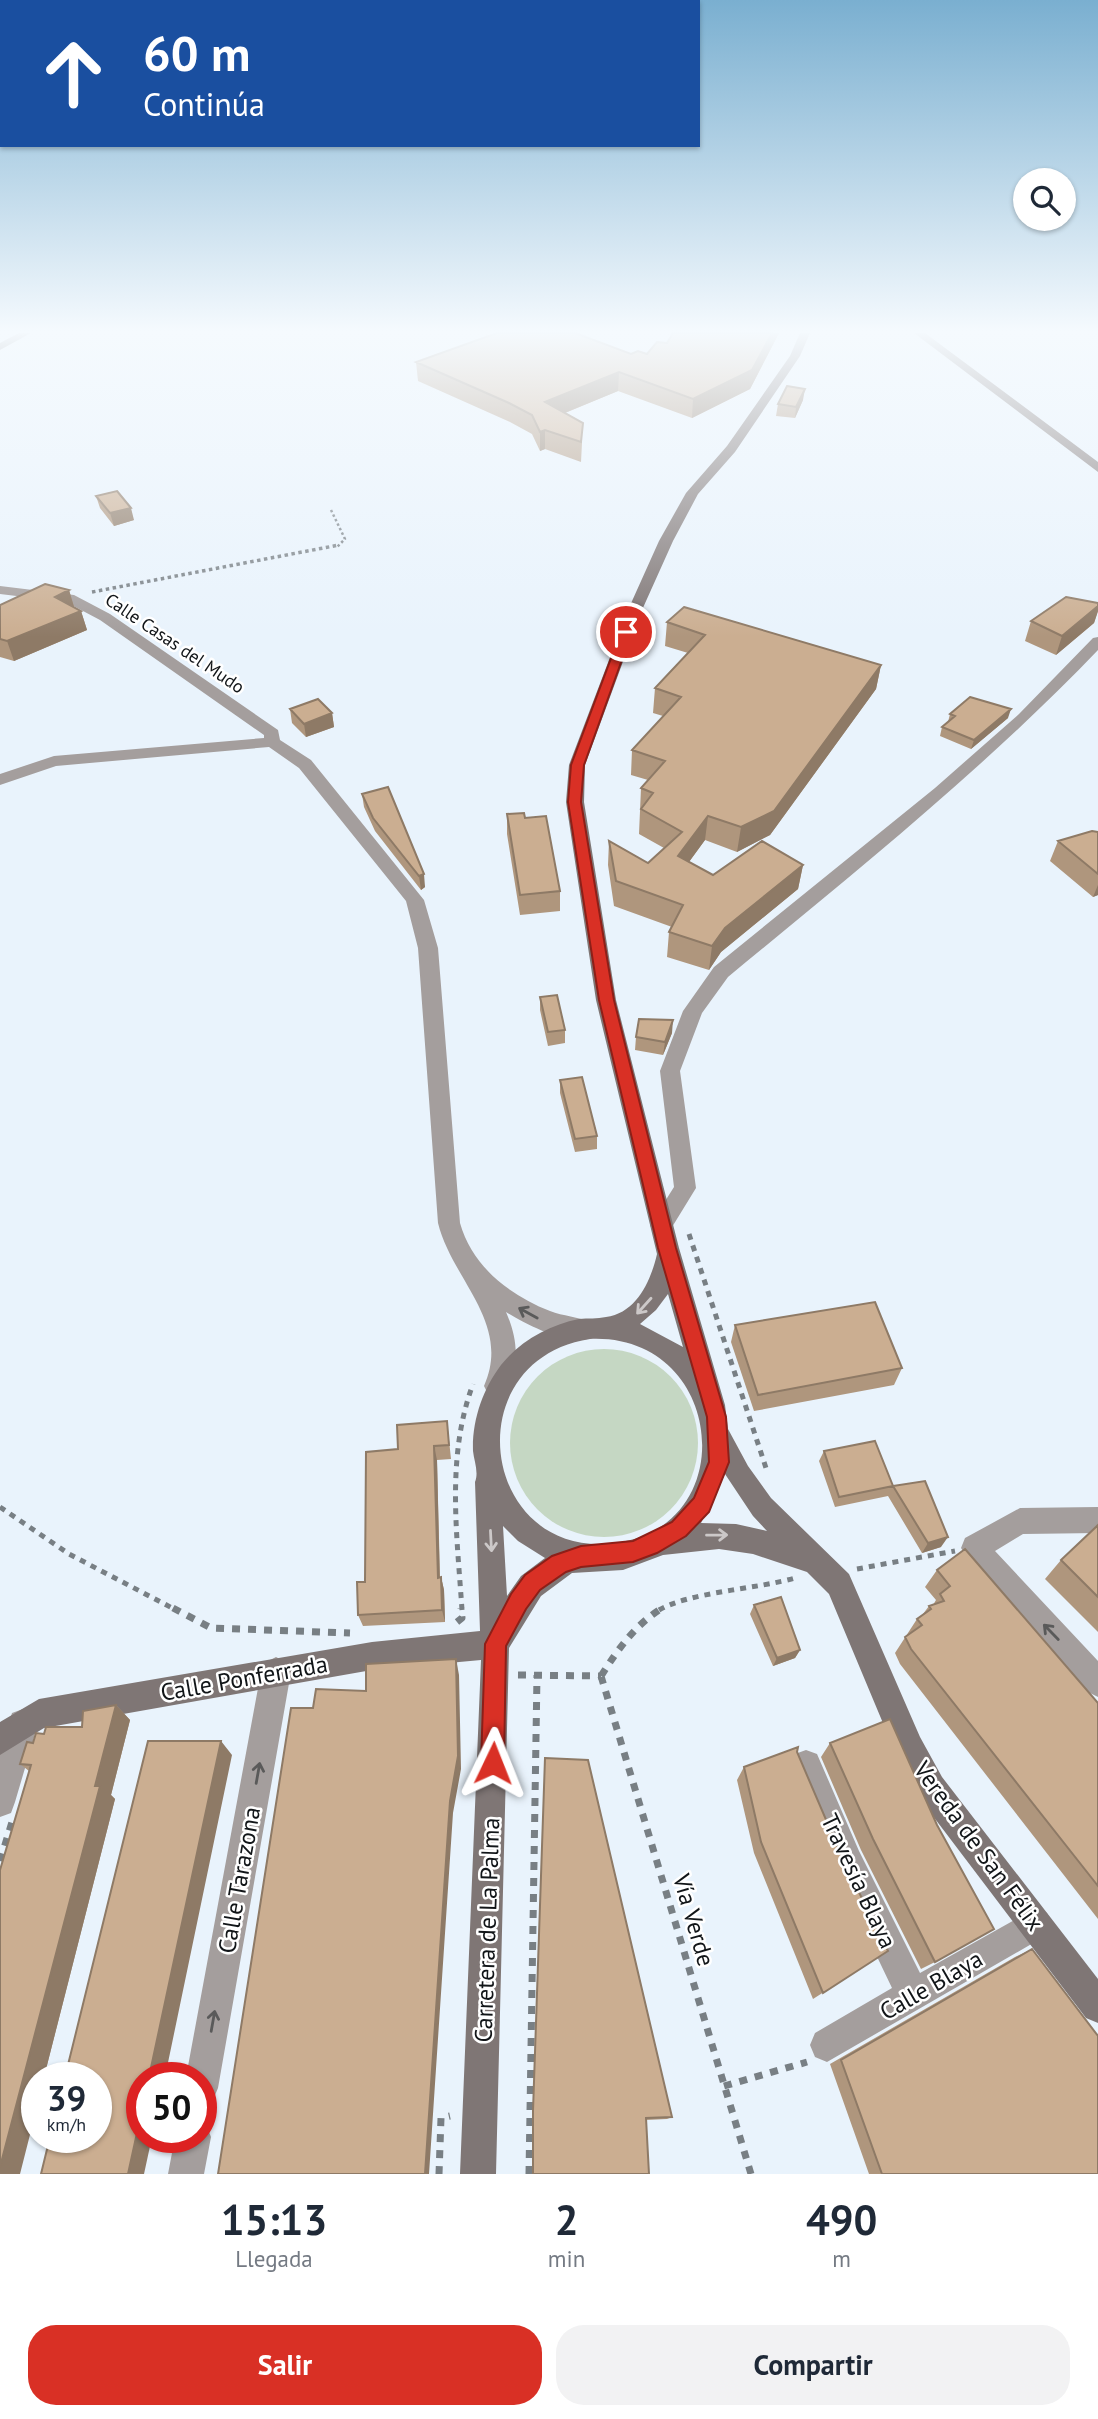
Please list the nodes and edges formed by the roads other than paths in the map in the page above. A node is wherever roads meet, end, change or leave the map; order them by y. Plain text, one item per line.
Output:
1 (741, 434) edge
2 (1054, 434) edge
3 (1098, 468) edge
4 (0, 590) edge
5 (1098, 641) edge
6 (272, 742) junction
7 (0, 780) edge
8 (661, 1225) junction
9 (668, 1251) junction
10 (476, 1274) junction
11 (590, 1332) junction
12 (487, 1382) junction
13 (716, 1418) junction
14 (488, 1473) junction
15 (1098, 1520) edge
16 (650, 1546) junction
17 (597, 1555) junction
18 (834, 1568) junction
19 (496, 1660) junction
20 (276, 1672) junction
21 (1098, 1682) edge
22 (12, 1732) edge
23 (806, 1765) edge
24 (0, 1802) edge
25 (1036, 1924) junction
26 (913, 1995) junction
27 (1098, 2006) edge
28 (827, 2045) dead end
29 (206, 2062) edge
30 (189, 2153) edge
31 (186, 2174) edge
32 (478, 2174) edge

1 - 8 main road
2 - 3 main road
4 - 6 street, Calle Casas del Mudo
5 - 8 street
6 - 7 street
6 - 10 street
8 - 9 main road
9 -> 11 main road
9 - 13 main road
11 -> 10 street
10 - 12 street
11 - 12 main road
11 - 13 main road
12 - 14 main road
13 - 16 main road
13 - 18 main road, Vereda de San Félix
14 - 17 main road
14 -> 19 main road, Carretera de La Palma
21 -> 15 street
16 - 17 main road
16 -> 18 main road, Vereda de San Félix
17 - 19 main road, Carretera de La Palma
18 - 25 main road, Vereda de San Félix
19 - 20 main road, Calle Ponferrada
19 - 32 main road, Carretera de La Palma
20 - 22 main road, Calle Ponferrada
29 -> 20 street, Calle Tarazona
22 - 24 street
23 - 26 street, Travesía Blaya
25 - 26 street, Calle Blaya
25 - 27 main road, Vereda de San Félix
26 - 28 street, Calle Blaya
30 - 31 street

